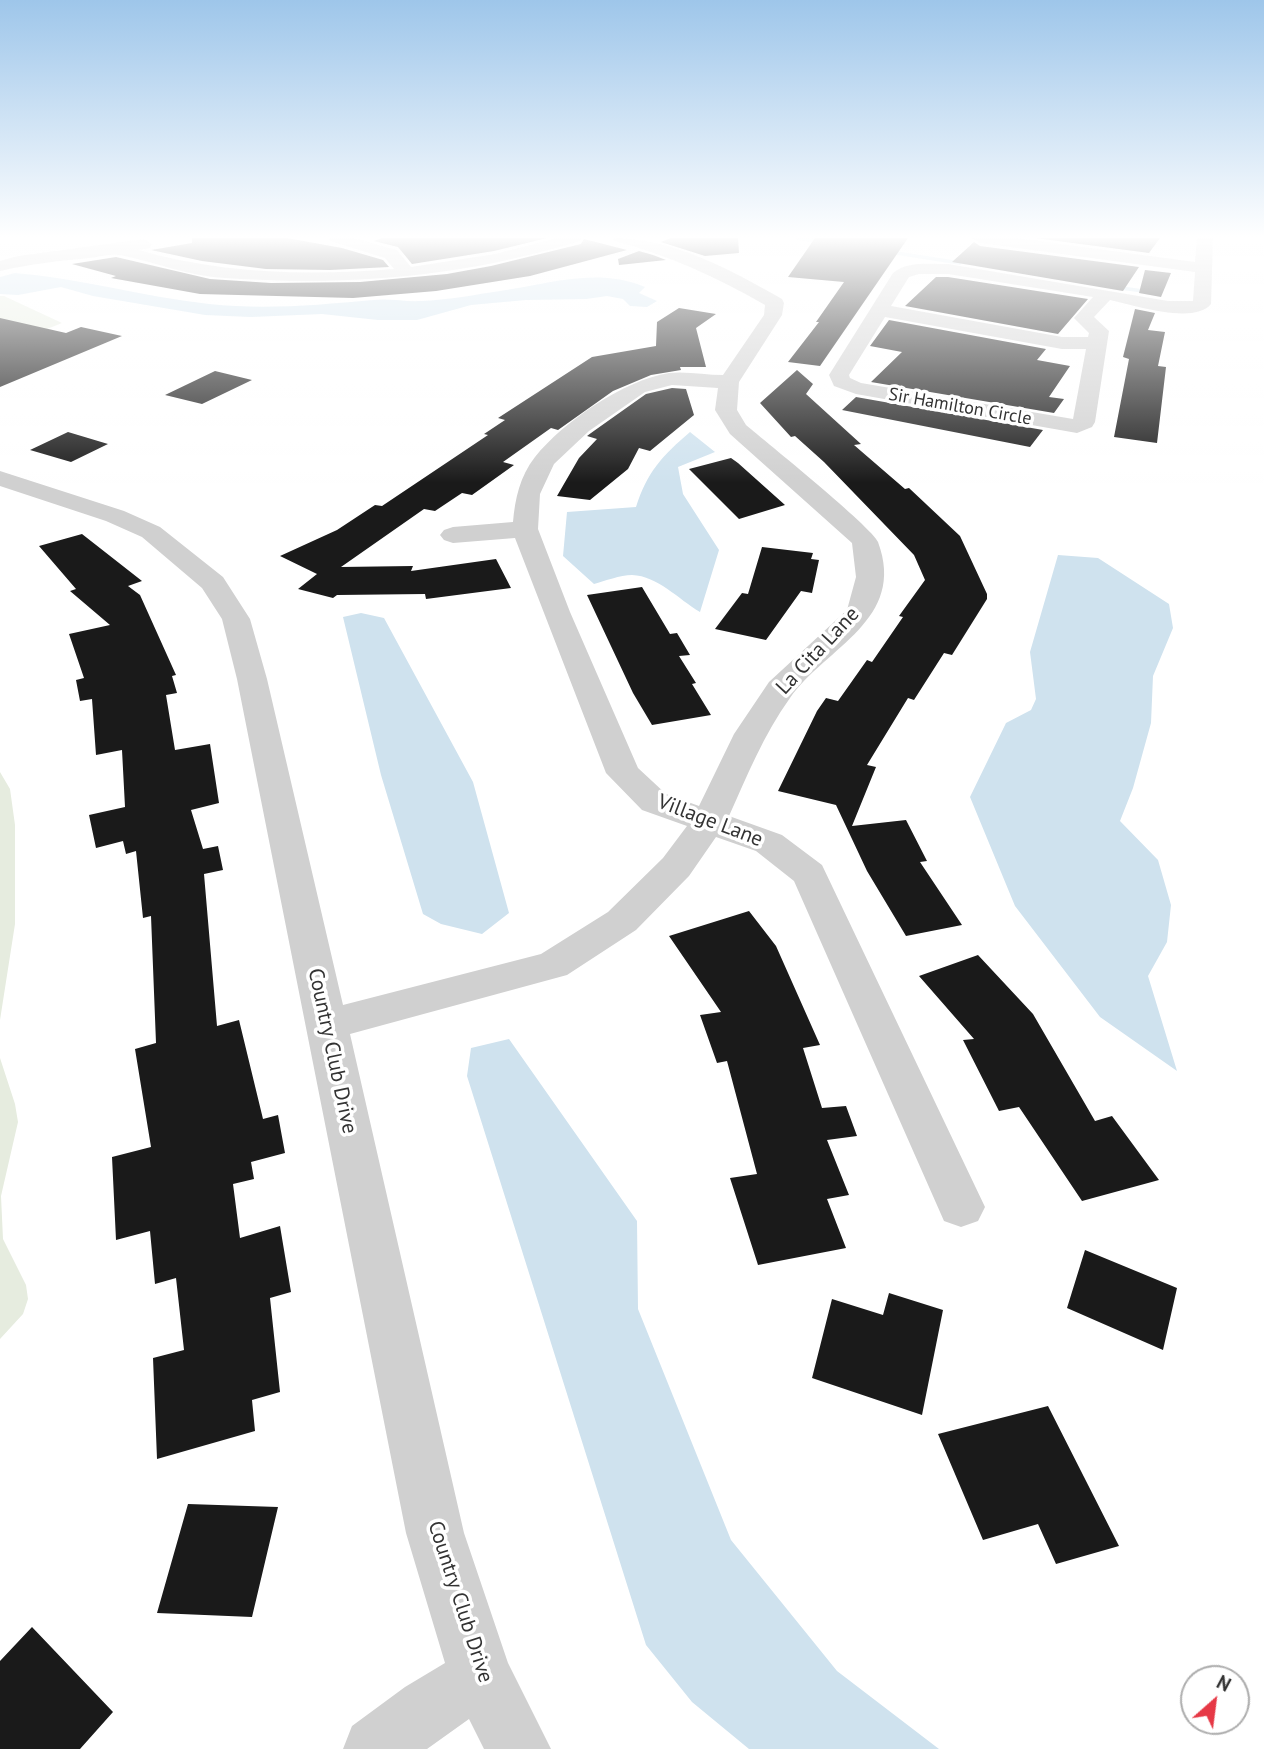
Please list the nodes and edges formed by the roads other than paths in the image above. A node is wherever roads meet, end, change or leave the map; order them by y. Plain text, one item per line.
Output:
1 (770, 320) edge
2 (873, 320) edge
3 (932, 320) edge
4 (1085, 320) edge
5 (1097, 343) junction
6 (729, 382) junction
7 (7, 485) edge
8 (525, 529) junction
9 (453, 535) dead end
10 (709, 821) junction
11 (327, 1025) junction
12 (961, 1207) dead end
13 (481, 1677) junction
14 (375, 1749) edge
15 (519, 1749) edge

1 - 6 street
2 - 5 street, Sir Hamilton Circle
3 - 5 street
4 - 5 street
6 - 8 street, Village Lane
6 - 10 street, La Cita Lane
7 - 11 street, Country Club Drive
8 - 9 street
8 - 10 street, Village Lane
10 - 11 street, La Cita Lane
10 - 12 street, Village Lane
11 - 13 street, Country Club Drive
13 - 14 street
13 - 15 street, Country Club Drive

